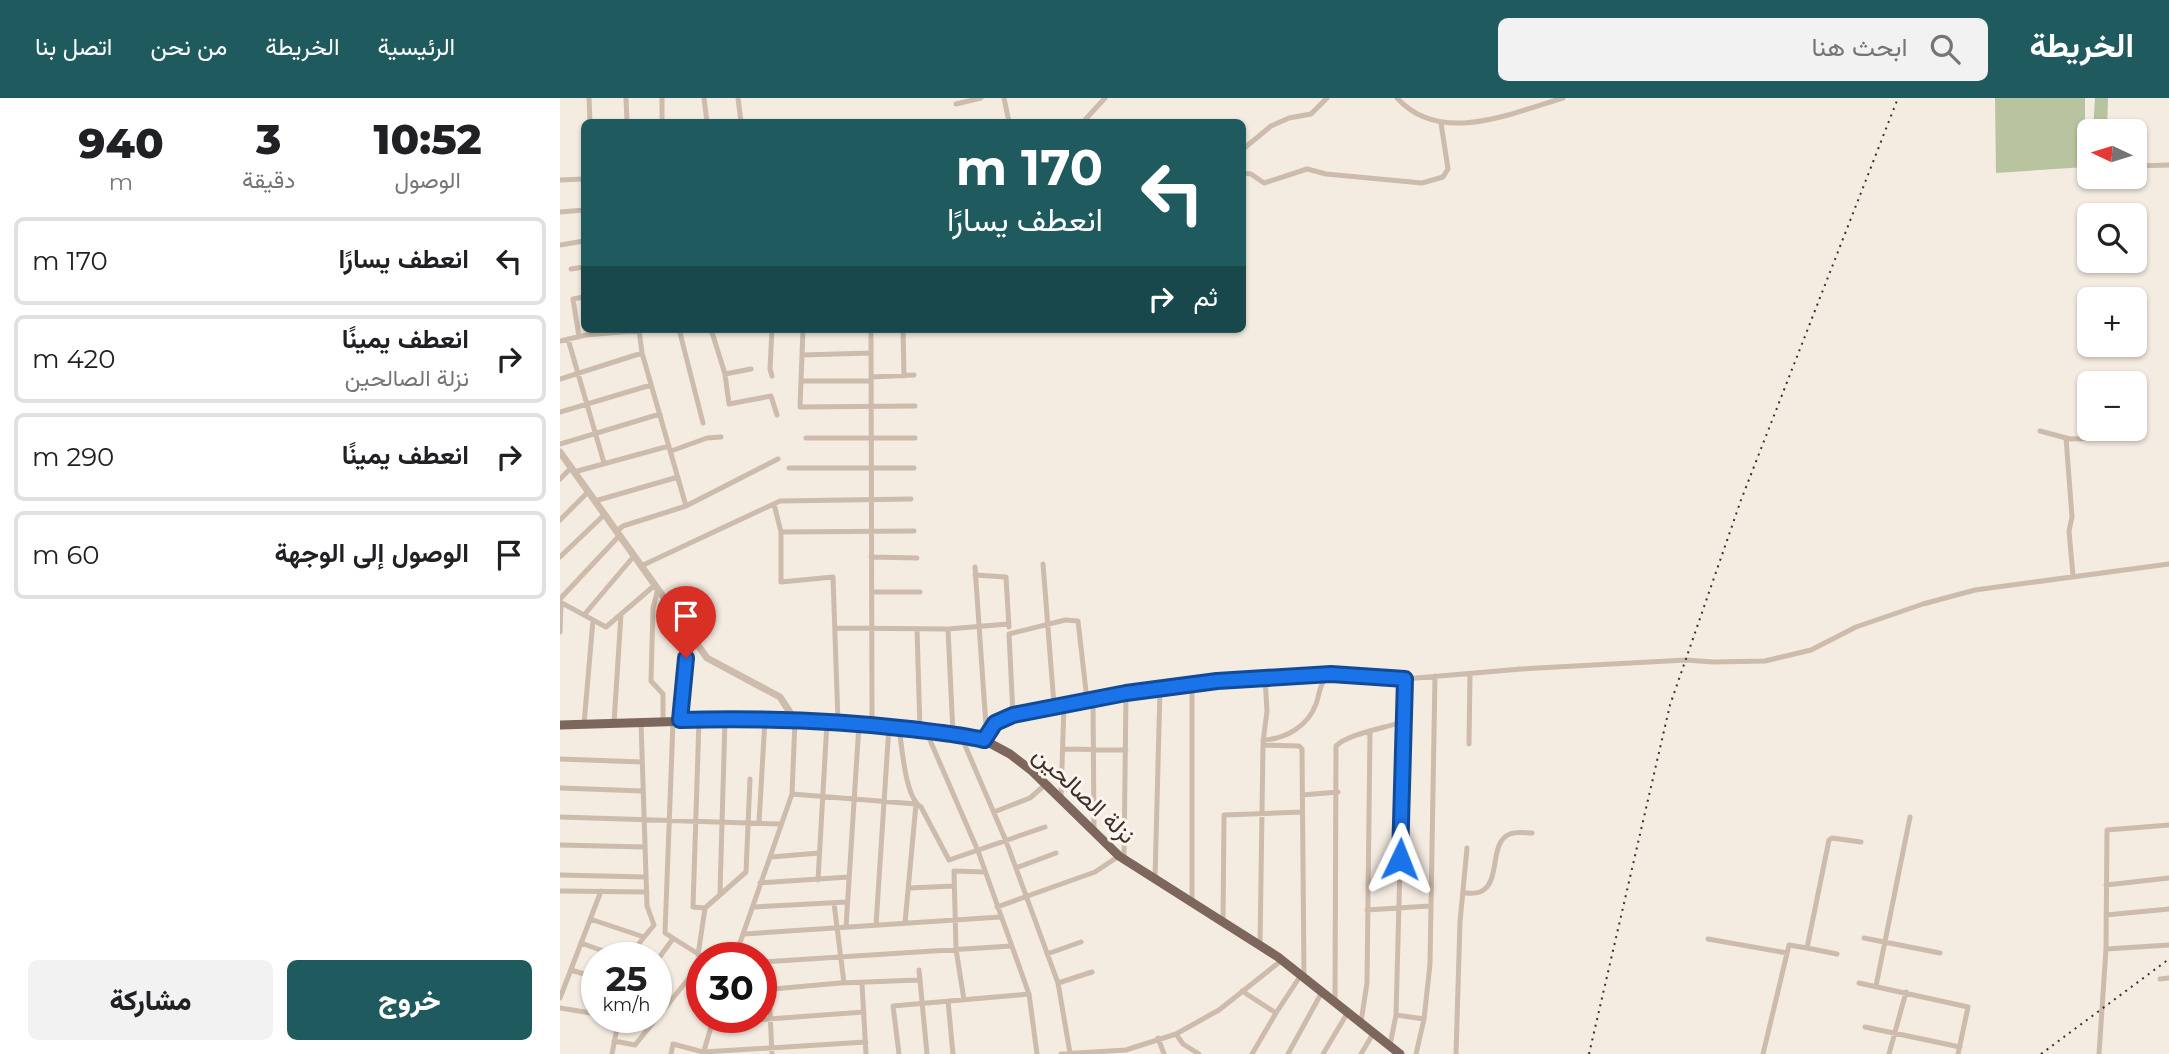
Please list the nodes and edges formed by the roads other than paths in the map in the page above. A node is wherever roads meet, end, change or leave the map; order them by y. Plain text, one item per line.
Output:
1 (589, 98) edge
2 (626, 98) edge
3 (662, 98) edge
4 (704, 98) edge
5 (737, 98) edge
6 (981, 98) edge
7 (1004, 98) edge
8 (1105, 98) edge
9 (1327, 98) edge
10 (1397, 98) edge
11 (1563, 98) edge
12 (956, 104) dead end
13 (590, 119) edge
14 (626, 119) edge
15 (662, 119) edge
16 (706, 119) edge
17 (740, 119) edge
18 (1008, 119) edge
19 (1089, 119) edge
20 (1441, 123) junction
21 (1246, 147) edge
22 (2169, 165) edge
23 (2147, 166) edge
24 (1246, 173) edge
25 (581, 179) edge
26 (560, 180) edge
27 (581, 210) edge
28 (560, 212) edge
29 (581, 242) edge
30 (560, 245) edge
31 (581, 267) edge
32 (571, 269) dead end
33 (581, 298) edge
34 (596, 333) edge
35 (636, 333) edge
36 (680, 333) edge
37 (712, 333) edge
38 (772, 333) edge
39 (803, 333) edge
40 (871, 333) edge
41 (903, 333) edge
42 (579, 337) junction
43 (568, 339) junction
44 (560, 341) edge
45 (642, 353) junction
46 (871, 353) junction
47 (802, 355) junction
48 (751, 369) dead end
49 (576, 373) junction
50 (724, 374) junction
51 (914, 375) dead end
52 (772, 376) dead end
53 (904, 376) junction
54 (560, 379) edge
55 (871, 379) junction
56 (801, 381) junction
57 (652, 385) junction
58 (587, 404) junction
59 (871, 406) junction
60 (915, 406) dead end
61 (560, 412) edge
62 (660, 414) junction
63 (777, 415) dead end
64 (703, 423) dead end
65 (2040, 431) dead end
66 (596, 433) junction
67 (721, 437) dead end
68 (806, 438) dead end
69 (871, 438) junction
70 (915, 438) dead end
71 (2066, 438) junction
72 (2077, 438) edge
73 (560, 444) edge
74 (670, 449) junction
75 (560, 452) edge
76 (778, 459) dead end
77 (604, 463) junction
78 (789, 468) dead end
79 (871, 468) junction
80 (914, 468) dead end
81 (572, 470) junction
82 (678, 477) junction
83 (560, 479) edge
84 (589, 492) junction
85 (911, 499) dead end
86 (871, 500) junction
87 (595, 501) junction
88 (774, 504) junction
89 (687, 506) junction
90 (605, 514) junction
91 (560, 520) edge
92 (871, 531) junction
93 (914, 531) dead end
94 (618, 533) junction
95 (781, 533) junction
96 (634, 556) junction
97 (560, 557) edge
98 (872, 557) junction
99 (917, 558) dead end
100 (1043, 564) dead end
101 (2169, 564) edge
102 (641, 566) junction
103 (975, 567) dead end
104 (975, 575) junction
105 (2073, 576) junction
106 (656, 587) junction
107 (920, 592) dead end
108 (872, 593) junction
109 (560, 601) edge
110 (621, 614) junction
111 (584, 615) junction
112 (593, 620) junction
113 (1008, 624) junction
114 (1047, 625) junction
115 (978, 626) junction
116 (836, 628) junction
117 (917, 629) junction
118 (948, 629) junction
119 (872, 630) junction
120 (560, 632) edge
121 (1009, 634) junction
122 (686, 658) dead end
123 (1331, 674) junction
124 (1470, 674) junction
125 (1435, 676) junction
126 (1265, 678) junction
127 (1405, 679) junction
128 (1192, 685) junction
129 (1160, 689) junction
130 (1126, 693) junction
131 (1090, 700) junction
132 (1064, 704) junction
133 (1054, 705) junction
134 (1013, 715) junction
135 (725, 719) junction
136 (765, 719) junction
137 (672, 720) junction
138 (699, 720) junction
139 (795, 720) junction
140 (641, 722) junction
141 (827, 722) junction
142 (838, 722) junction
143 (1402, 722) junction
144 (614, 723) junction
145 (859, 723) junction
146 (584, 724) junction
147 (872, 724) junction
148 (560, 725) edge
149 (888, 726) junction
150 (899, 728) junction
151 (923, 731) junction
152 (1370, 733) junction
153 (957, 735) junction
154 (986, 736) junction
155 (1263, 742) junction
156 (1469, 744) dead end
157 (1064, 749) junction
158 (1094, 749) junction
159 (1126, 750) junction
160 (560, 759) edge
161 (642, 762) junction
162 (750, 779) dead end
163 (1046, 784) junction
164 (560, 788) edge
165 (643, 791) junction
166 (1338, 792) junction
167 (792, 794) junction
168 (1302, 795) junction
169 (823, 796) junction
170 (853, 799) junction
171 (1061, 799) junction
172 (885, 802) junction
173 (916, 804) junction
174 (994, 812) junction
175 (1301, 812) junction
176 (1264, 813) junction
177 (560, 817) edge
178 (1910, 817) dead end
179 (643, 820) junction
180 (670, 820) junction
181 (695, 821) junction
182 (721, 822) junction
183 (747, 823) junction
184 (759, 823) junction
185 (781, 824) junction
186 (2169, 825) edge
187 (1045, 827) dead end
188 (1094, 833) junction
189 (1532, 833) dead end
190 (1006, 841) junction
191 (1861, 842) dead end
192 (560, 845) edge
193 (645, 847) junction
194 (1467, 848) dead end
195 (978, 851) junction
196 (819, 853) junction
197 (1056, 853) dead end
198 (771, 857) junction
199 (1121, 858) junction
200 (1016, 868) junction
201 (985, 872) junction
202 (560, 875) edge
203 (646, 877) junction
204 (849, 877) junction
205 (2169, 878) edge
206 (1155, 879) junction
207 (818, 880) junction
208 (760, 883) junction
209 (2106, 885) junction
210 (954, 886) junction
211 (909, 888) junction
212 (601, 891) junction
213 (560, 892) edge
214 (647, 892) junction
215 (720, 893) junction
216 (1463, 893) junction
217 (1026, 896) junction
218 (1192, 901) junction
219 (848, 902) junction
220 (834, 903) junction
221 (1429, 906) junction
222 (753, 907) junction
223 (997, 907) junction
224 (705, 908) junction
225 (1398, 908) junction
226 (2169, 909) edge
227 (1367, 910) junction
228 (2106, 915) junction
229 (1000, 917) junction
230 (590, 919) junction
231 (954, 920) junction
232 (1223, 922) junction
233 (905, 923) junction
234 (876, 925) junction
235 (846, 927) junction
236 (836, 928) junction
237 (744, 933) junction
238 (644, 937) junction
239 (1864, 938) dead end
240 (1708, 939) dead end
241 (672, 940) joint
242 (581, 942) edge
243 (640, 942) edge
244 (702, 942) edge
245 (741, 942) edge
246 (1081, 942) dead end
247 (1885, 942) junction
248 (581, 943) edge
249 (1260, 945) junction
250 (2169, 945) edge
251 (1011, 946) junction
252 (1807, 948) junction
253 (686, 949) edge
254 (956, 949) junction
255 (2106, 949) junction
256 (1787, 953) junction
257 (1940, 953) dead end
258 (1047, 954) junction
259 (1837, 954) dead end
260 (841, 957) junction
261 (1282, 960) junction
262 (777, 961) edge
263 (571, 970) junction
264 (919, 970) dead end
265 (1092, 972) dead end
266 (581, 973) edge
267 (1302, 976) junction
268 (686, 978) edge
269 (2169, 978) edge
270 (2160, 979) dead end
271 (919, 981) junction
272 (844, 983) junction
273 (1058, 983) junction
274 (1859, 983) dead end
275 (862, 984) junction
276 (1877, 986) junction
277 (777, 989) edge
278 (1242, 991) junction
279 (1322, 992) junction
280 (1906, 992) junction
281 (1029, 994) junction
282 (560, 998) edge
283 (964, 1000) junction
284 (948, 1001) junction
285 (1335, 1002) junction
286 (922, 1004) junction
287 (560, 1009) edge
288 (581, 1012) edge
289 (864, 1012) junction
290 (1348, 1012) junction
291 (1276, 1013) junction
292 (1396, 1015) junction
293 (777, 1018) edge
294 (1424, 1019) junction
295 (1361, 1022) junction
296 (1865, 1027) dead end
297 (1374, 1032) junction
298 (616, 1033) edge
299 (709, 1033) edge
300 (771, 1033) edge
301 (1176, 1034) junction
302 (1895, 1034) junction
303 (1158, 1038) junction
304 (614, 1041) junction
305 (866, 1042) junction
306 (1390, 1045) junction
307 (772, 1051) edge
308 (1959, 1051) edge
309 (703, 1053) edge
310 (1070, 1053) edge
311 (612, 1054) edge
312 (671, 1054) edge
313 (866, 1054) edge
314 (899, 1054) edge
315 (927, 1054) edge
316 (953, 1054) edge
317 (1037, 1054) edge
318 (1061, 1054) edge
319 (1164, 1054) edge
320 (1199, 1054) edge
321 (1252, 1054) edge
322 (1288, 1054) edge
323 (1323, 1054) edge
324 (1361, 1054) edge
325 (1401, 1054) edge
326 (1416, 1054) edge
327 (1456, 1054) edge
328 (1763, 1054) edge
329 (1889, 1054) edge
330 (2099, 1054) edge

1 - 13 street
2 - 14 street
3 - 15 street
4 - 16 street
5 - 17 street
6 - 12 street
7 - 18 street
8 - 19 street
9 - 21 street
10 - 20 street
11 - 20 street
20 - 24 street
22 - 23 street
25 - 26 street
27 - 28 street
29 - 30 street
31 - 32 street
33 - 42 street
34 - 42 street
35 - 45 street
36 - 64 street
37 - 50 street
38 - 52 street
39 - 47 street
40 - 46 street
41 - 53 street
42 - 43 street
43 - 44 street
43 - 49 street
45 - 49 street
45 - 57 street
46 - 47 street
46 - 55 street
47 - 56 street
48 - 50 street
49 - 54 street
49 - 58 street
50 - 63 street
51 - 53 street
53 - 55 street
55 - 56 street
55 - 59 street
56 - 59 street
57 - 58 street
57 - 62 street
58 - 61 street
58 - 66 street
59 - 60 street
59 - 69 street
62 - 66 street
62 - 74 street
65 - 71 street
66 - 73 street
66 - 77 street
67 - 74 street
68 - 69 street
69 - 70 street
69 - 79 street
71 - 72 street
71 - 105 street
74 - 77 street
74 - 82 street
75 - 81 street
76 - 89 street
77 - 81 street
78 - 79 street
79 - 80 street
79 - 86 street
81 - 83 street
81 - 84 street
82 - 87 street
82 - 89 street
84 - 87 street
84 - 91 street
85 - 86 street
86 - 88 street
86 - 92 street
87 - 90 street
88 - 95 street
88 - 102 street
89 - 94 street
90 - 94 street
90 - 97 street
92 - 93 street
92 - 95 street
92 - 98 street
94 - 96 street
94 - 109 street
95 - 116 street
96 - 102 street
96 - 111 street
98 - 99 street
98 - 108 street
100 - 114 street
101 - 105 street
102 - 106 street
103 - 104 street
104 - 113 street
104 - 115 street
105 - 124 street
106 - 110 street
106 - 137 street
106 - 139 street
107 - 108 street
108 - 119 street
109 - 111 street
109 - 120 street
110 - 112 street
110 - 144 street
111 - 112 street
112 - 146 street
113 - 115 street
113 - 121 street
114 - 121 street
114 - 131 street
114 - 133 street
115 - 118 street
115 - 154 street
116 - 119 street
116 - 142 street
117 - 118 street
117 - 119 street
117 - 151 street
118 - 153 street
119 - 147 street
121 - 134 street
122 - 137 street
123 - 126 street
123 - 127 street
123 - 155 street
124 - 125 street
124 - 156 street
125 - 127 street
125 - 221 street
126 - 128 street
126 - 155 street
127 - 143 street
128 - 129 street
128 - 218 street
129 - 130 street
129 - 206 street
130 - 131 street
130 - 159 street
131 - 132 street
131 - 158 street
132 - 133 street
132 - 157 street
133 - 134 street
134 - 154 street
135 - 136 main road, نزلة الصالحين
135 - 138 main road, نزلة الصالحين
135 - 182 street
136 - 139 main road, نزلة الصالحين
136 - 184 street
137 - 138 main road, نزلة الصالحين
137 - 140 main road, نزلة الصالحين
137 - 180 street
138 - 181 street
139 - 141 main road, نزلة الصالحين
139 - 167 street
140 - 144 main road, نزلة الصالحين
140 - 161 street
141 - 142 main road, نزلة الصالحين
141 - 169 street
142 - 145 main road, نزلة الصالحين
143 - 152 street
143 - 225 street
144 - 146 main road, نزلة الصالحين
145 - 147 main road, نزلة الصالحين
145 - 170 street
146 - 148 main road, نزلة الصالحين
147 - 149 main road, نزلة الصالحين
149 - 150 main road, نزلة الصالحين
149 - 172 street
150 - 151 main road, نزلة الصالحين
150 - 173 street
151 - 153 main road, نزلة الصالحين
151 - 195 street
152 - 166 street
152 - 227 street
153 - 154 main road, نزلة الصالحين
153 - 174 street
154 - 163 main road, نزلة الصالحين
155 - 168 street
155 - 176 street
157 - 158 street
157 - 171 street
158 - 159 street
158 - 188 street
159 - 199 street
160 - 161 street
161 - 165 street
162 - 183 street
163 - 171 main road, نزلة الصالحين
163 - 174 street
164 - 165 street
165 - 179 street
166 - 168 street
166 - 285 street
167 - 169 street
167 - 185 street
168 - 175 street
169 - 170 street
169 - 196 street
170 - 172 street
170 - 204 street
171 - 188 main road, نزلة الصالحين
172 - 173 street
172 - 234 street
173 - 195 street
173 - 211 street
174 - 190 street
175 - 176 street
175 - 267 street
176 - 232 street
176 - 249 street
177 - 179 street
178 - 247 street
179 - 180 street
179 - 193 street
180 - 181 street
180 - 241 street
181 - 182 street
181 - 224 street
182 - 183 street
182 - 215 street
183 - 184 street
183 - 215 street
184 - 185 street
185 - 198 street
186 - 209 street
187 - 190 street
188 - 199 main road, نزلة الصالحين
189 - 216 street
190 - 195 street
190 - 200 street
191 - 252 street
192 - 193 street
193 - 203 street
194 - 216 street
195 - 201 street
196 - 198 street
196 - 207 street
197 - 200 street
198 - 208 street
199 - 206 main road, نزلة الصالحين
199 - 217 street
200 - 217 street
201 - 210 street
201 - 223 street
202 - 203 street
203 - 214 street
204 - 207 street
204 - 219 street
205 - 209 street
206 - 218 main road, نزلة الصالحين
207 - 208 street
208 - 222 street
209 - 228 street
210 - 211 street
210 - 231 street
211 - 233 street
212 - 213 street
212 - 214 street
212 - 230 street
214 - 238 street
215 - 224 street
216 - 327 street
217 - 223 street
217 - 258 street
218 - 232 main road, نزلة الصالحين
219 - 220 street
219 - 235 street
220 - 222 street
220 - 236 street
221 - 225 street
221 - 294 street
222 - 237 street
223 - 229 street
224 - 244 street
225 - 227 street
225 - 292 street
226 - 228 street
227 - 295 street
228 - 255 street
229 - 231 street
229 - 251 street
230 - 238 street
230 - 242 street
231 - 233 street
231 - 254 street
232 - 249 main road, نزلة الصالحين
233 - 234 street
234 - 235 street
235 - 236 street
236 - 237 street
236 - 260 street
237 - 245 street
238 - 243 street
239 - 247 street
240 - 256 street
241 - 253 street
246 - 258 street
247 - 257 street
247 - 276 street
248 - 263 street
249 - 261 main road, نزلة الصالحين
250 - 255 street
251 - 254 street
251 - 281 street
252 - 256 street
252 - 259 street
254 - 260 street
254 - 283 street
255 - 330 street
256 - 328 street
258 - 273 street
260 - 262 street
260 - 272 street
261 - 267 main road, نزلة الصالحين
261 - 278 street
263 - 266 street
263 - 282 street
264 - 271 street
265 - 273 street
267 - 279 main road, نزلة الصالحين
267 - 291 street
268 - 304 street
269 - 270 street
271 - 275 street
271 - 286 street
272 - 275 street
272 - 277 street
273 - 310 street
274 - 276 street
275 - 289 street
276 - 280 street
278 - 291 street
278 - 301 street
279 - 285 main road, نزلة الصالحين
279 - 322 street
280 - 302 street
280 - 308 street
281 - 283 street
281 - 317 street
283 - 284 street
284 - 286 street
284 - 316 street
285 - 290 main road, نزلة الصالحين
286 - 314 street
286 - 315 street
287 - 288 street
289 - 293 street
289 - 305 street
290 - 295 main road, نزلة الصالحين
290 - 323 street
291 - 321 street
292 - 294 street
292 - 306 street
294 - 326 street
295 - 297 main road, نزلة الصالحين
296 - 302 street
297 - 306 main road, نزلة الصالحين
297 - 324 street
298 - 304 street
299 - 309 street
300 - 307 street
301 - 303 street
301 - 320 street
302 - 308 street
302 - 329 street
303 - 310 street
303 - 319 street
304 - 311 street
305 - 307 street
305 - 313 street
306 - 325 main road, نزلة الصالحين
307 - 309 street
309 - 312 street
310 - 318 street

